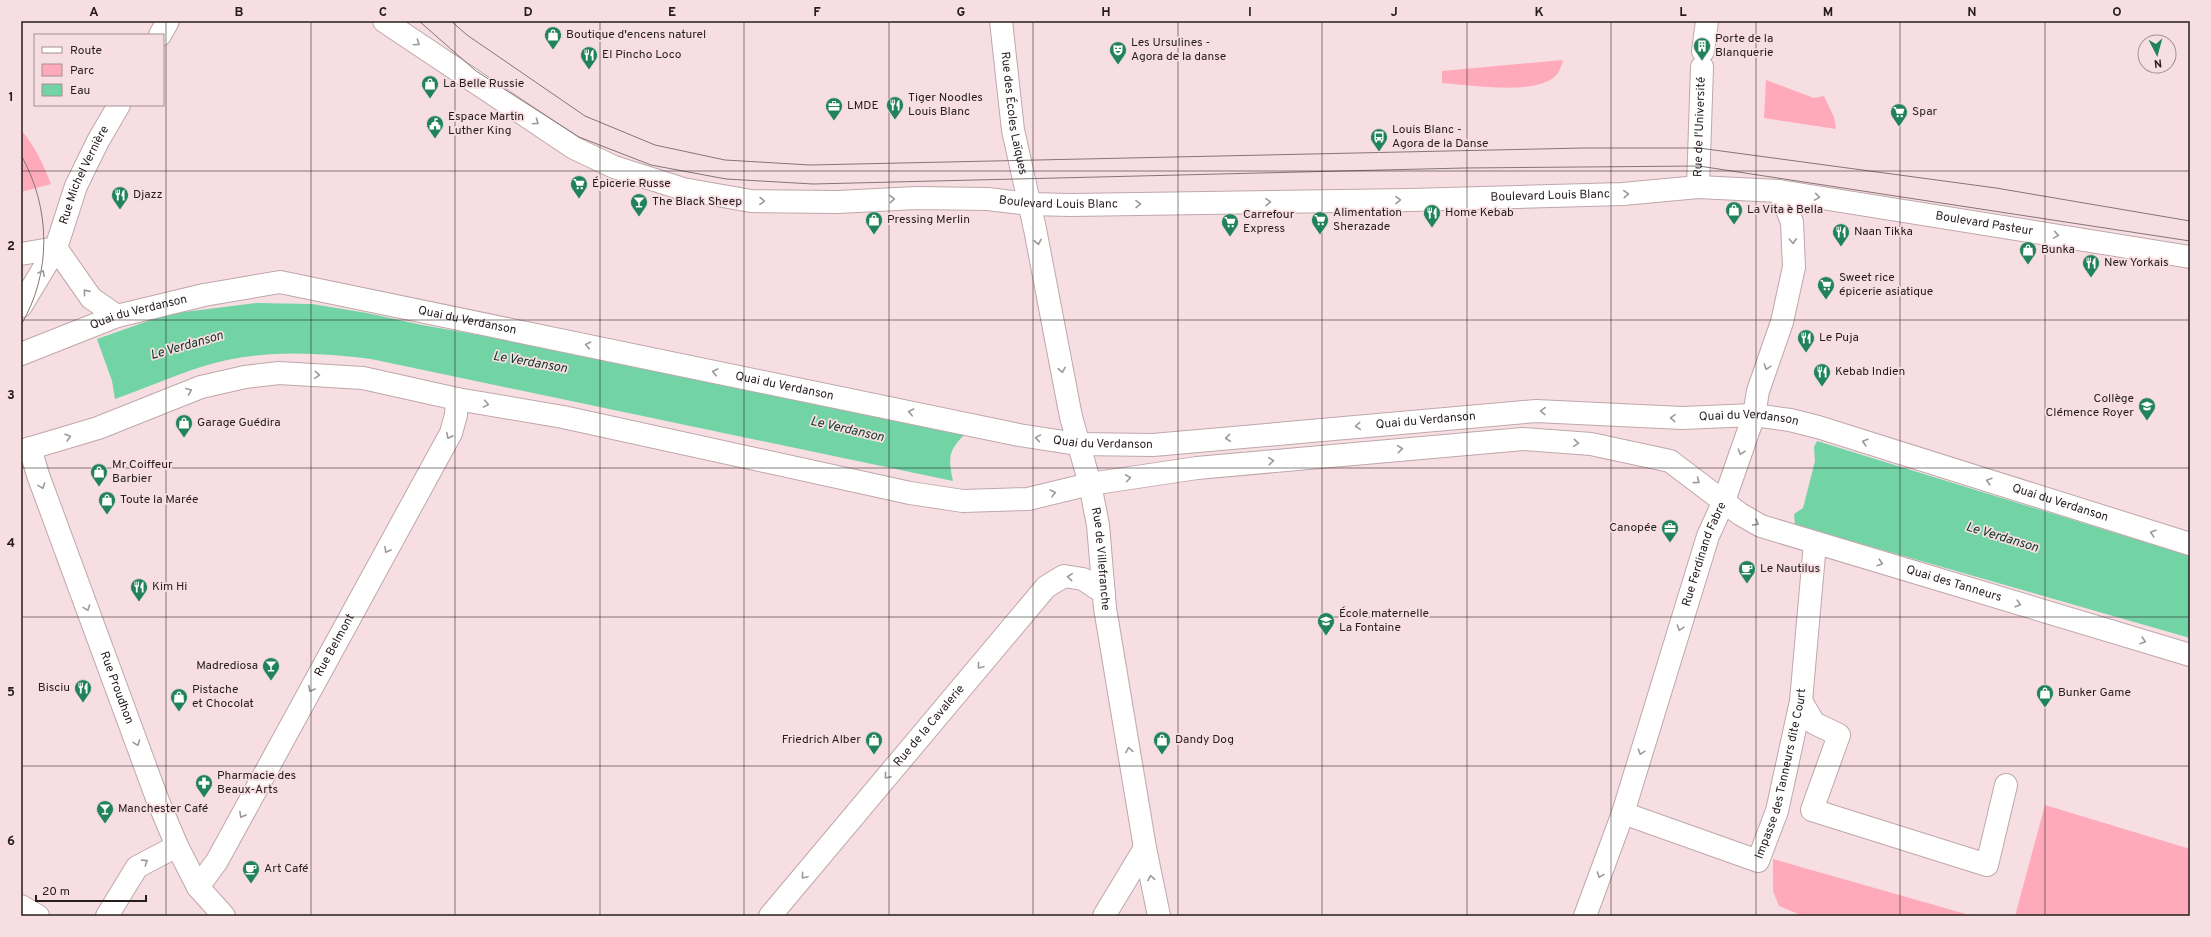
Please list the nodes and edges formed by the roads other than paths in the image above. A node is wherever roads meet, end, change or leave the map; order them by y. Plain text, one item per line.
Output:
1 (168, 21) edge
2 (384, 21) edge
3 (1001, 21) edge
4 (1707, 21) edge
5 (161, 34) edge
6 (118, 106) edge
7 (1698, 187) junction
8 (1779, 191) junction
9 (1029, 204) junction
10 (56, 248) junction
11 (21, 254) edge
12 (2190, 257) edge
13 (22, 302) edge
14 (116, 316) junction
15 (21, 354) edge
16 (457, 399) junction
17 (1754, 415) junction
18 (1077, 444) junction
19 (26, 450) edge
20 (1090, 484) junction
21 (1724, 501) junction
22 (1815, 543) junction
23 (2190, 544) edge
24 (1104, 593) junction
25 (2190, 655) edge
26 (1801, 701) junction
27 (2006, 786) dead end
28 (1623, 813) junction
29 (177, 846) junction
30 (1145, 848) junction
31 (198, 887) junction
32 (21, 906) edge
33 (38, 916) edge
34 (107, 916) edge
35 (224, 916) edge
36 (770, 916) edge
37 (1104, 916) edge
38 (1158, 916) edge
39 (1585, 916) edge

1 - 5 street
2 -> 9 street, Boulevard Louis Blanc
3 - 9 street, Rue des Écoles Laïques
4 - 7 street, Rue de l'Université
6 - 10 street, Rue Michel Vernière
7 - 8 street, Boulevard Louis Blanc
9 -> 7 street, Boulevard Louis Blanc
8 -> 12 street, Boulevard Pasteur
8 -> 17 street, Rue Ferdinand Fabre
9 -> 18 street, Rue de Villefranche
10 - 11 street
13 -> 10 street, Rue Michel Vernière
14 -> 10 street
14 - 15 street, Quai du Verdanson
18 -> 14 street, Quai du Verdanson
19 -> 16 street
16 -> 20 street
16 -> 31 street, Rue Belmont
17 -> 18 street, Quai du Verdanson
17 -> 21 street, Rue Ferdinand Fabre
23 -> 17 street, Quai du Verdanson
18 - 20 street, Rue de Villefranche
19 -> 29 street, Rue Proudhon
20 -> 21 street
20 - 24 street, Rue de Villefranche
21 -> 22 street, Quai des Tanneurs
21 -> 28 street, Rue Ferdinand Fabre
22 -> 25 street, Quai des Tanneurs
22 - 26 street, Impasse des Tanneurs dite Court
30 -> 24 street, Rue de Villefranche
24 -> 36 street, Rue de la Cavalerie
26 - 27 street
26 - 28 street, Impasse des Tanneurs dite Court
28 -> 39 street, Rue Ferdinand Fabre
29 - 31 street, Rue Proudhon
34 -> 29 street
30 - 37 street
38 -> 30 street, Rue de Villefranche
31 - 35 street, Rue Proudhon
32 - 33 street

